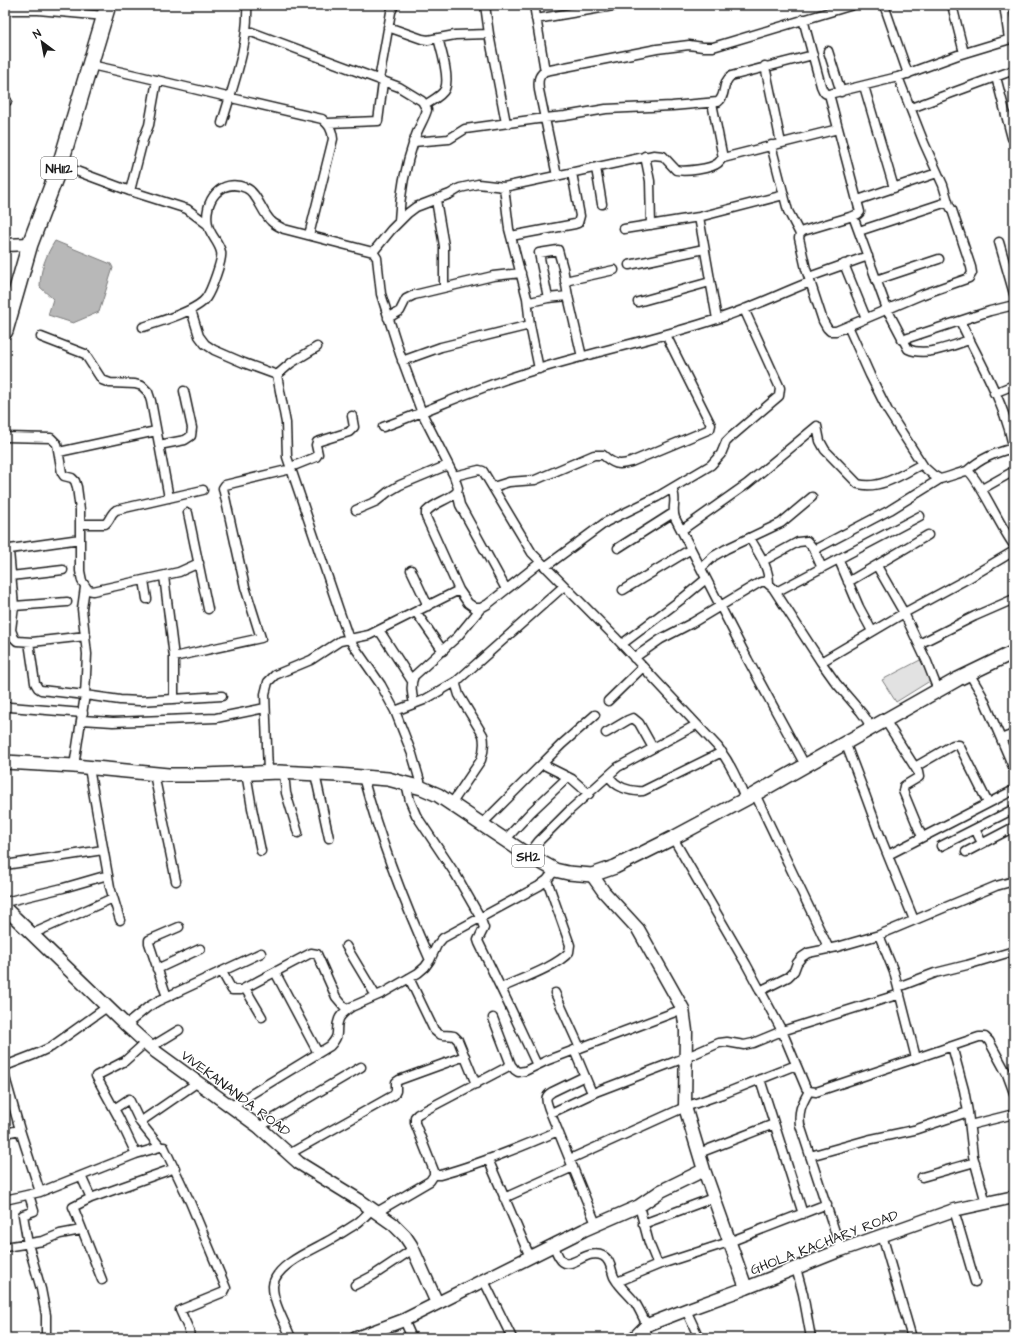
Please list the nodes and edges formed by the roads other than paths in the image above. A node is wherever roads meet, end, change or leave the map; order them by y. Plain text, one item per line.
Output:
1 (247, 5) edge
2 (394, 5) edge
3 (486, 5) edge
4 (534, 5) edge
5 (619, 5) edge
6 (853, 5) edge
7 (884, 5) edge
8 (952, 5) edge
9 (1004, 5) edge
10 (5, 10) edge
11 (107, 11) edge
12 (536, 19) junction
13 (803, 20) junction
14 (388, 27) junction
15 (246, 30) junction
16 (489, 34) junction
17 (438, 38) junction
18 (1011, 39) edge
19 (828, 51) dead end
20 (964, 54) junction
21 (813, 55) junction
22 (91, 65) junction
23 (765, 66) junction
24 (1014, 70) edge
25 (545, 71) junction
26 (908, 74) junction
27 (898, 77) junction
28 (996, 77) junction
29 (157, 80) junction
30 (379, 80) junction
31 (864, 86) junction
32 (841, 92) junction
33 (829, 94) junction
34 (229, 98) junction
35 (712, 103) junction
36 (425, 105) junction
37 (911, 108) junction
38 (545, 118) junction
39 (222, 123) dead end
40 (328, 123) junction
41 (506, 123) junction
42 (838, 129) junction
43 (1012, 138) dead end
44 (413, 142) junction
45 (780, 143) junction
46 (771, 146) junction
47 (645, 156) junction
48 (723, 158) junction
49 (60, 165) junction
50 (596, 168) junction
51 (572, 173) junction
52 (937, 173) junction
53 (558, 176) junction
54 (504, 187) junction
55 (894, 188) junction
56 (130, 191) junction
57 (784, 195) junction
58 (436, 200) junction
59 (858, 200) junction
60 (602, 204) dead end
61 (948, 205) junction
62 (853, 216) junction
63 (699, 217) junction
64 (399, 221) junction
65 (208, 224) junction
66 (651, 225) junction
67 (624, 229) dead end
68 (859, 231) junction
69 (800, 234) junction
70 (309, 235) junction
71 (511, 236) junction
72 (999, 242) dead end
73 (30, 244) junction
74 (5, 245) edge
75 (704, 249) junction
76 (373, 252) junction
77 (868, 256) junction
78 (939, 259) dead end
79 (844, 264) junction
80 (629, 265) dead end
81 (614, 270) dead end
82 (521, 273) junction
83 (810, 279) junction
84 (876, 280) junction
85 (565, 281) junction
86 (710, 282) junction
87 (444, 287) junction
88 (1014, 294) edge
89 (568, 296) junction
90 (527, 298) junction
91 (548, 298) junction
92 (638, 302) dead end
93 (1014, 305) edge
94 (744, 309) junction
95 (887, 309) junction
96 (191, 310) junction
97 (388, 318) junction
98 (866, 318) junction
99 (717, 319) junction
100 (960, 321) junction
101 (530, 325) junction
102 (848, 326) junction
103 (143, 327) dead end
104 (5, 331) edge
105 (666, 335) junction
106 (41, 337) dead end
107 (902, 340) junction
108 (969, 340) junction
109 (318, 347) dead end
110 (582, 357) junction
111 (402, 361) junction
112 (539, 369) junction
113 (277, 375) junction
114 (1014, 385) edge
115 (184, 391) dead end
116 (994, 393) junction
117 (422, 412) junction
118 (352, 416) dead end
119 (383, 427) dead end
120 (156, 431) junction
121 (5, 436) edge
122 (159, 445) junction
123 (1014, 451) edge
124 (59, 452) junction
125 (922, 464) junction
126 (448, 465) junction
127 (291, 468) junction
128 (967, 471) junction
129 (1014, 471) edge
130 (454, 476) junction
131 (940, 479) junction
132 (493, 487) junction
133 (672, 489) junction
134 (982, 489) junction
135 (203, 490) dead end
136 (457, 492) junction
137 (169, 498) junction
138 (812, 498) dead end
139 (356, 510) dead end
140 (188, 513) dead end
141 (673, 513) junction
142 (920, 516) dead end
143 (80, 524) junction
144 (682, 530) junction
145 (928, 535) dead end
146 (750, 538) junction
147 (80, 539) junction
148 (1014, 545) edge
149 (618, 548) dead end
150 (691, 549) junction
151 (814, 550) junction
152 (1014, 551) edge
153 (839, 560) junction
154 (763, 561) junction
155 (199, 563) junction
156 (543, 564) junction
157 (877, 566) junction
158 (701, 568) junction
159 (822, 568) junction
160 (62, 570) dead end
161 (411, 570) dead end
162 (11, 576) junction
163 (164, 576) junction
164 (706, 579) junction
165 (144, 580) junction
166 (848, 582) junction
167 (769, 584) junction
168 (564, 586) junction
169 (85, 587) junction
170 (458, 590) junction
171 (506, 590) junction
172 (623, 590) dead end
173 (776, 592) junction
174 (1014, 598) edge
175 (147, 599) dead end
176 (67, 602) dead end
177 (14, 606) junction
178 (428, 606) junction
179 (720, 606) junction
180 (481, 608) junction
181 (208, 609) dead end
182 (416, 612) junction
183 (904, 613) junction
184 (8, 625) edge
185 (379, 630) junction
186 (872, 631) junction
187 (86, 636) junction
188 (349, 639) junction
189 (29, 642) junction
190 (622, 644) junction
191 (919, 644) junction
192 (442, 651) junction
193 (1014, 652) edge
194 (174, 657) junction
195 (634, 658) junction
196 (821, 662) junction
197 (643, 667) junction
198 (969, 673) junction
199 (412, 681) junction
200 (457, 681) junction
201 (938, 690) junction
202 (85, 695) junction
203 (222, 696) dead end
204 (174, 699) junction
205 (608, 701) dead end
206 (414, 704) junction
207 (10, 707) dead end
208 (265, 708) junction
209 (395, 711) junction
210 (595, 715) dead end
211 (82, 716) junction
212 (885, 720) junction
213 (696, 725) junction
214 (870, 728) junction
215 (606, 733) dead end
216 (1014, 734) edge
217 (1001, 739) junction
218 (845, 742) junction
219 (653, 748) junction
220 (722, 752) junction
221 (5, 762) edge
222 (542, 764) junction
223 (805, 765) junction
224 (74, 766) junction
225 (915, 767) junction
226 (88, 768) junction
227 (1014, 769) edge
228 (268, 772) junction
229 (246, 773) junction
230 (284, 773) junction
231 (154, 774) junction
232 (316, 774) junction
233 (363, 776) junction
234 (568, 777) junction
235 (608, 777) junction
236 (406, 783) junction
237 (422, 788) junction
238 (1014, 790) edge
239 (589, 794) junction
240 (750, 796) junction
241 (452, 803) junction
242 (988, 803) junction
243 (1014, 809) edge
244 (482, 824) junction
245 (1014, 827) edge
246 (975, 829) junction
247 (298, 833) dead end
248 (922, 837) junction
249 (329, 838) dead end
250 (673, 838) junction
251 (505, 840) junction
252 (982, 843) junction
253 (941, 846) dead end
254 (103, 850) junction
255 (261, 851) dead end
256 (966, 852) dead end
257 (528, 855) junction
258 (888, 855) junction
259 (5, 864) edge
260 (108, 874) junction
261 (551, 875) junction
262 (592, 875) junction
263 (176, 881) dead end
264 (1014, 881) edge
265 (113, 898) junction
266 (6, 908) edge
267 (480, 917) junction
268 (120, 920) dead end
269 (914, 920) junction
270 (179, 927) dead end
271 (32, 934) junction
272 (879, 935) junction
273 (346, 946) dead end
274 (200, 949) dead end
275 (829, 949) junction
276 (1014, 951) edge
277 (261, 953) dead end
278 (430, 960) junction
279 (157, 969) junction
280 (222, 972) junction
281 (275, 972) junction
282 (409, 978) junction
283 (245, 988) junction
284 (501, 988) junction
285 (899, 990) junction
286 (760, 991) junction
287 (555, 993) dead end
288 (376, 996) junction
289 (167, 997) junction
290 (107, 1007) junction
291 (683, 1009) junction
292 (347, 1010) junction
293 (262, 1017) dead end
294 (493, 1018) dead end
295 (126, 1025) junction
296 (178, 1030) dead end
297 (782, 1031) junction
298 (149, 1045) junction
299 (952, 1046) junction
300 (577, 1049) junction
301 (318, 1053) junction
302 (465, 1056) junction
303 (687, 1058) junction
304 (916, 1058) junction
305 (510, 1065) junction
306 (537, 1065) junction
307 (796, 1065) junction
308 (5, 1066) edge
309 (361, 1067) dead end
310 (585, 1076) junction
311 (5, 1077) edge
312 (760, 1079) junction
313 (198, 1082) junction
314 (476, 1084) junction
315 (809, 1091) junction
316 (1014, 1093) edge
317 (592, 1094) junction
318 (230, 1106) junction
319 (685, 1107) junction
320 (114, 1109) junction
321 (968, 1112) junction
322 (551, 1113) junction
323 (1014, 1114) edge
324 (140, 1122) junction
325 (774, 1124) junction
326 (970, 1126) junction
327 (258, 1127) junction
328 (20, 1130) junction
329 (558, 1131) junction
330 (5, 1133) edge
331 (160, 1146) junction
332 (699, 1153) junction
333 (136, 1154) junction
334 (289, 1154) junction
335 (810, 1156) junction
336 (488, 1159) junction
337 (975, 1162) junction
338 (571, 1163) junction
339 (175, 1168) junction
340 (704, 1170) junction
341 (434, 1175) junction
342 (81, 1176) junction
343 (922, 1177) dead end
344 (40, 1192) junction
345 (29, 1195) junction
346 (1014, 1197) edge
347 (91, 1198) junction
348 (504, 1198) junction
349 (713, 1198) junction
350 (5, 1200) edge
351 (986, 1203) junction
352 (827, 1204) junction
353 (639, 1206) junction
354 (954, 1210) junction
355 (374, 1211) junction
356 (803, 1214) junction
357 (596, 1224) junction
358 (643, 1224) junction
359 (81, 1230) junction
360 (882, 1235) junction
361 (729, 1242) junction
362 (28, 1244) junction
363 (554, 1246) junction
364 (5, 1247) edge
365 (413, 1249) junction
366 (841, 1250) junction
367 (530, 1257) junction
368 (658, 1264) junction
369 (796, 1268) junction
370 (102, 1280) dead end
371 (484, 1281) junction
372 (617, 1282) junction
373 (975, 1282) dead end
374 (355, 1285) dead end
375 (746, 1288) junction
376 (437, 1303) junction
377 (686, 1310) junction
378 (404, 1320) junction
379 (647, 1331) edge
380 (46, 1338) edge
381 (190, 1338) edge
382 (291, 1338) edge
383 (356, 1338) edge
384 (412, 1338) edge
385 (512, 1338) edge
386 (634, 1338) edge
387 (698, 1338) edge
388 (811, 1338) edge
389 (912, 1338) edge

1 - 15 street
2 - 14 street
3 - 16 street
4 - 12 street
5 - 12 street
6 - 13 street
7 - 26 street
8 - 20 street
9 - 18 street
10 - 11 street
11 - 22 highway, NH112
12 - 25 street
13 - 21 street
13 - 25 street
14 - 17 street
14 - 30 street
15 - 30 street
15 - 34 street
16 - 17 street
16 - 41 street
17 - 36 street
18 - 20 street
19 - 32 street
20 - 26 street
21 - 23 street
21 - 33 street
22 - 29 street
22 - 49 highway, NH112
23 - 35 street
23 - 45 street
24 - 28 street
25 - 38 street
26 - 27 street
27 - 31 street
27 - 37 street
28 - 37 street
28 - 43 street
29 - 34 street
29 - 56 street
30 - 36 street
30 - 40 street
31 - 32 street
31 - 55 street
32 - 33 street
33 - 42 street
34 - 39 street
34 - 40 street
35 - 38 street
35 - 48 street
36 - 44 street
37 - 52 street
38 - 41 street
38 - 53 street
40 - 70 street
41 - 44 street
42 - 45 street
42 - 59 street
44 - 64 street
45 - 46 street
46 - 48 street
46 - 57 street
47 - 48 street
47 - 50 street
47 - 66 street
49 - 56 street
49 - 73 highway, NH112
50 - 51 street
50 - 60 street
51 - 53 street
51 - 71 street
52 - 55 street
52 - 61 street
53 - 54 street
54 - 58 street
54 - 71 street
55 - 59 street
56 - 65 street
57 - 63 street
57 - 69 street
58 - 64 street
58 - 87 street
59 - 62 street
61 - 68 street
61 - 95 street
62 - 68 street
62 - 69 street
63 - 66 street
63 - 75 street
64 - 76 street
65 - 70 street
65 - 96 street
66 - 67 street
68 - 77 street
69 - 83 street
70 - 76 street
71 - 82 street
72 - 88 street
73 - 74 street
73 - 104 highway, NH112
75 - 80 street
75 - 86 street
76 - 97 street
77 - 79 street
77 - 84 street
78 - 84 street
79 - 83 street
79 - 98 street
81 - 85 street
82 - 87 street
82 - 90 street
83 - 94 street
83 - 102 street
84 - 95 street
85 - 89 street
85 - 91 street
86 - 92 street
86 - 99 street
87 - 97 street
89 - 91 street
89 - 110 street
90 - 91 street
90 - 101 street
93 - 100 street
94 - 99 street
94 - 133 street
95 - 98 street
95 - 107 street
96 - 103 street
96 - 113 street
97 - 111 street
98 - 102 street
99 - 105 street
100 - 107 street
100 - 108 street
101 - 111 street
101 - 112 street
102 - 125 street
105 - 110 street
105 - 132 street
106 - 120 street
107 - 108 street
108 - 116 street
109 - 113 street
110 - 112 street
111 - 117 street
112 - 117 street
113 - 127 street
114 - 116 street
115 - 122 street
116 - 123 street
117 - 119 street
117 - 126 street
118 - 127 street
120 - 122 street
120 - 124 street
121 - 124 street
122 - 137 street
123 - 128 street
124 - 143 street
125 - 131 street
125 - 144 street
126 - 130 street
126 - 139 street
127 - 188 street
127 - 194 street
128 - 131 street
128 - 134 street
129 - 134 street
130 - 132 street
130 - 136 street
131 - 151 street
132 - 156 street
133 - 141 street
133 - 156 street
134 - 148 street
135 - 137 street
136 - 170 street
136 - 171 street
137 - 143 street
138 - 146 street
140 - 155 street
141 - 144 street
141 - 149 street
142 - 153 street
143 - 147 street
144 - 150 street
145 - 157 street
146 - 154 street
146 - 158 street
147 - 162 street
147 - 169 street
150 - 158 street
150 - 172 street
151 - 154 street
151 - 159 street
152 - 183 street
153 - 159 street
153 - 166 street
154 - 167 street
155 - 163 street
155 - 181 street
156 - 168 street
156 - 171 street
157 - 166 street
157 - 183 street
158 - 164 street
159 - 173 street
160 - 162 street
161 - 178 street
162 - 177 street
163 - 165 street
163 - 194 street
164 - 179 street
164 - 190 street
165 - 169 street
165 - 175 street
166 - 186 street
167 - 173 street
167 - 179 street
168 - 190 street
168 - 200 street
169 - 187 street
170 - 178 street
170 - 180 street
171 - 180 street
173 - 196 street
174 - 191 street
176 - 177 street
177 - 184 street
178 - 182 street
179 - 195 street
179 - 223 street
180 - 192 street
182 - 185 street
182 - 192 street
183 - 186 street
183 - 191 street
184 - 189 street
185 - 188 street
185 - 199 street
186 - 196 street
187 - 189 street
187 - 202 street
188 - 208 street
188 - 209 street
189 - 202 street
190 - 195 street
191 - 201 street
192 - 199 street
193 - 198 main road, SH2
194 - 204 street
195 - 197 street
196 - 214 street
197 - 205 street
197 - 213 street
198 - 201 main road, SH2
198 - 217 street
199 - 206 street
200 - 206 street
200 - 241 street
201 - 212 main road, SH2
202 - 204 street
202 - 211 street
203 - 204 street
206 - 209 street
207 - 211 street
208 - 211 street
208 - 228 street
209 - 237 street
210 - 222 street
211 - 224 street
212 - 214 main road, SH2
212 - 225 street
213 - 219 street
213 - 220 street
214 - 218 main road, SH2
215 - 219 street
216 - 217 street
217 - 227 street
218 - 223 main road, SH2
218 - 258 street
219 - 235 street
220 - 235 street
220 - 240 street
221 - 224 main road, SH2
222 - 234 street
222 - 244 street
223 - 240 main road, SH2
224 - 226 main road, SH2
225 - 242 street
225 - 248 street
226 - 231 main road, SH2
226 - 254 street
228 - 229 main road, SH2
228 - 230 main road, SH2
229 - 231 main road, SH2
229 - 255 street
230 - 232 main road, SH2
230 - 247 street
231 - 263 street
232 - 233 main road, SH2
232 - 249 street
233 - 236 main road, SH2
233 - 278 street
234 - 239 street
234 - 251 street
235 - 239 street
236 - 237 main road, SH2
236 - 267 street
237 - 241 main road, SH2
238 - 242 street
239 - 257 street
240 - 250 main road, SH2
240 - 275 street
241 - 244 main road, SH2
242 - 248 street
243 - 246 street
244 - 251 main road, SH2
245 - 252 street
246 - 252 street
246 - 253 street
248 - 258 street
250 - 262 main road, SH2
250 - 286 street
251 - 257 main road, SH2
252 - 256 street
254 - 259 street
254 - 260 street
257 - 261 main road, SH2
258 - 269 street
260 - 265 street
260 - 266 street
261 - 262 main road, SH2
261 - 267 street
261 - 284 street
262 - 291 street
264 - 269 street
265 - 268 street
265 - 271 street
266 - 271 street, VIVEKANANDA ROAD
267 - 278 street
267 - 284 street
269 - 272 street
270 - 279 street
271 - 290 street, VIVEKANANDA ROAD
272 - 275 street
272 - 285 street
273 - 288 street
274 - 279 street
275 - 286 street
276 - 285 street
277 - 280 street
278 - 282 street
279 - 289 street
280 - 283 street
280 - 289 street
281 - 283 street
281 - 292 street
281 - 301 street
282 - 288 street
282 - 302 street
283 - 293 street
284 - 306 street
285 - 297 street
285 - 304 street
286 - 297 street
287 - 300 street
288 - 292 street
289 - 295 street
290 - 295 street, VIVEKANANDA ROAD
290 - 308 street
291 - 300 street
291 - 303 street
292 - 301 street
294 - 305 street
295 - 298 street, VIVEKANANDA ROAD
296 - 298 street
297 - 303 street
297 - 307 street
298 - 313 street, VIVEKANANDA ROAD
298 - 320 street
299 - 304 street
299 - 316 street
299 - 321 street
300 - 306 street
300 - 310 street
301 - 318 street
302 - 314 street
302 - 334 street
303 - 317 street
303 - 319 street
304 - 315 street
305 - 306 street
305 - 314 street
307 - 312 street
307 - 315 street
309 - 327 street
310 - 317 street
310 - 322 street
311 - 328 street
312 - 319 street
312 - 325 street
313 - 318 street, VIVEKANANDA ROAD
313 - 324 street
314 - 341 street
315 - 335 street
317 - 322 street
318 - 327 street, VIVEKANANDA ROAD
319 - 332 street
319 - 338 street
320 - 324 street
320 - 333 street
321 - 326 street
321 - 335 street
322 - 329 street
323 - 326 street
324 - 331 street
325 - 332 street
325 - 356 street
326 - 337 street
327 - 334 street, VIVEKANANDA ROAD
328 - 330 street
328 - 344 street
329 - 336 street
329 - 338 street
331 - 333 street
331 - 339 street
332 - 340 street
333 - 342 street
334 - 355 street, VIVEKANANDA ROAD
335 - 352 street
336 - 341 street
336 - 348 street
337 - 343 street
337 - 351 street
338 - 348 street
338 - 357 street
339 - 347 street
339 - 381 street
340 - 349 street
340 - 353 street
341 - 355 street
342 - 344 street
342 - 347 street
344 - 345 street
345 - 350 street
345 - 362 street
346 - 351 street, GHOLA KACHARY ROAD
347 - 359 street
348 - 367 street
349 - 358 street
349 - 361 street
351 - 354 street, GHOLA KACHARY ROAD
352 - 356 street
352 - 366 street
353 - 357 street
353 - 358 street
354 - 360 street, GHOLA KACHARY ROAD
354 - 373 street
355 - 365 street, VIVEKANANDA ROAD
355 - 382 street
356 - 361 street
357 - 363 street
358 - 368 street
359 - 362 street
359 - 370 street
360 - 366 street, GHOLA KACHARY ROAD
360 - 389 street
361 - 368 street
361 - 375 street
362 - 364 street
362 - 380 street
363 - 367 street
363 - 372 street
365 - 374 street
365 - 376 street, VIVEKANANDA ROAD
366 - 369 street, GHOLA KACHARY ROAD
367 - 371 street
368 - 372 street
369 - 375 street, GHOLA KACHARY ROAD
369 - 388 street
371 - 376 street
371 - 385 street
372 - 379 street
375 - 377 street, GHOLA KACHARY ROAD
376 - 378 street
377 - 379 street, GHOLA KACHARY ROAD
377 - 387 street
378 - 383 street
378 - 384 street
379 - 386 street, GHOLA KACHARY ROAD

